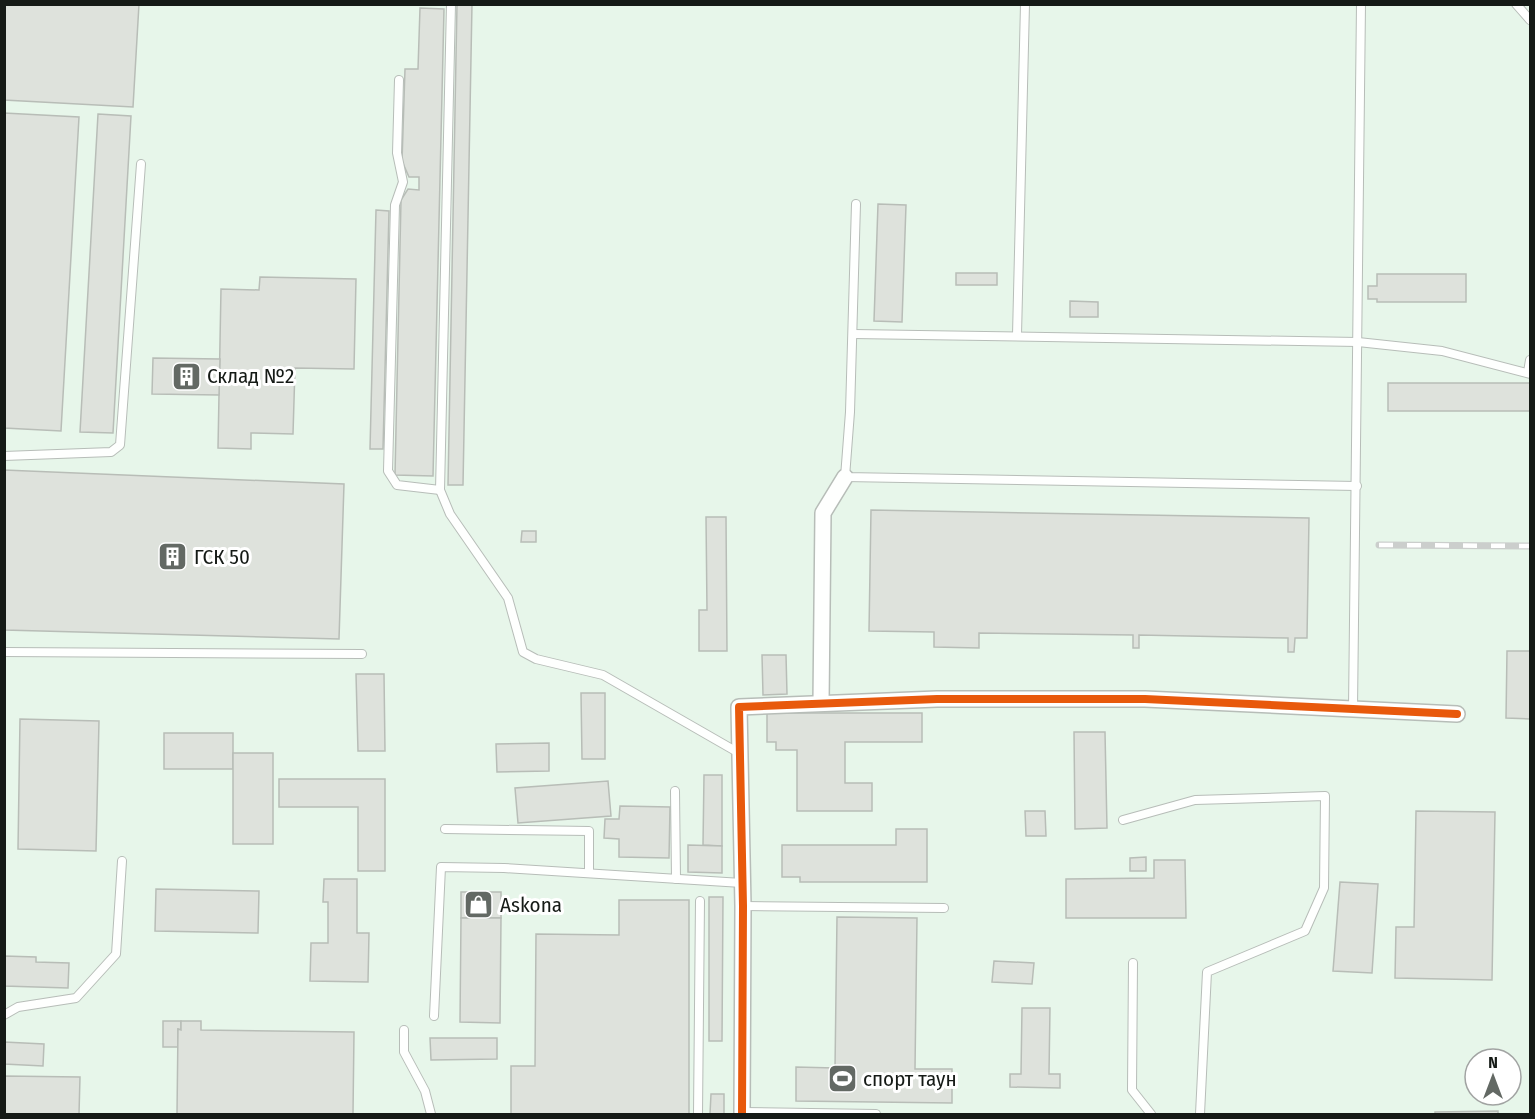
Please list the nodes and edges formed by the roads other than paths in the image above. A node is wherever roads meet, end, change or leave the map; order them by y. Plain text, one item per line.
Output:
1 (451, 4) edge
2 (1025, 4) edge
3 (1361, 4) edge
4 (1516, 4) edge
5 (1530, 20) edge
6 (399, 80) dead end
7 (141, 164) dead end
8 (856, 204) dead end
9 (853, 334) junction
10 (1017, 335) junction
11 (1358, 342) junction
12 (1530, 360) edge
13 (1529, 373) edge
14 (4, 456) edge
15 (845, 477) junction
16 (1357, 486) junction
17 (440, 490) junction
18 (4, 652) edge
19 (362, 654) dead end
20 (821, 703) junction
21 (1353, 709) junction
22 (1457, 714) dead end
23 (740, 754) junction
24 (675, 791) dead end
25 (1123, 820) dead end
26 (445, 829) dead end
27 (122, 861) dead end
28 (589, 873) junction
29 (676, 879) junction
30 (742, 883) junction
31 (700, 901) dead end
32 (743, 906) junction
33 (944, 908) dead end
34 (1133, 963) dead end
35 (4, 1015) edge
36 (434, 1016) dead end
37 (404, 1030) dead end
38 (742, 1113) edge
39 (432, 1114) edge
40 (698, 1114) edge
41 (876, 1114) edge
42 (1151, 1114) edge
43 (1200, 1114) edge

1 - 17 lane
2 - 10 lane
3 - 11 lane
4 - 5 lane
6 - 17 lane
7 - 14 lane
8 - 9 lane
9 - 10 lane
9 - 15 lane
10 - 11 lane
11 - 13 lane
11 - 16 lane
12 - 13 lane
15 - 16 lane
15 - 20 street
16 - 21 lane
17 - 23 lane
18 - 19 lane
20 - 21 street
20 - 23 street
21 - 22 street
23 - 30 street
24 - 29 lane
25 - 43 lane
26 - 28 lane
27 - 35 lane
28 - 29 lane
28 - 36 lane
29 - 30 lane
30 - 32 street
31 - 40 lane
32 - 33 lane
32 - 38 street
34 - 42 lane
37 - 39 lane
38 - 41 lane

